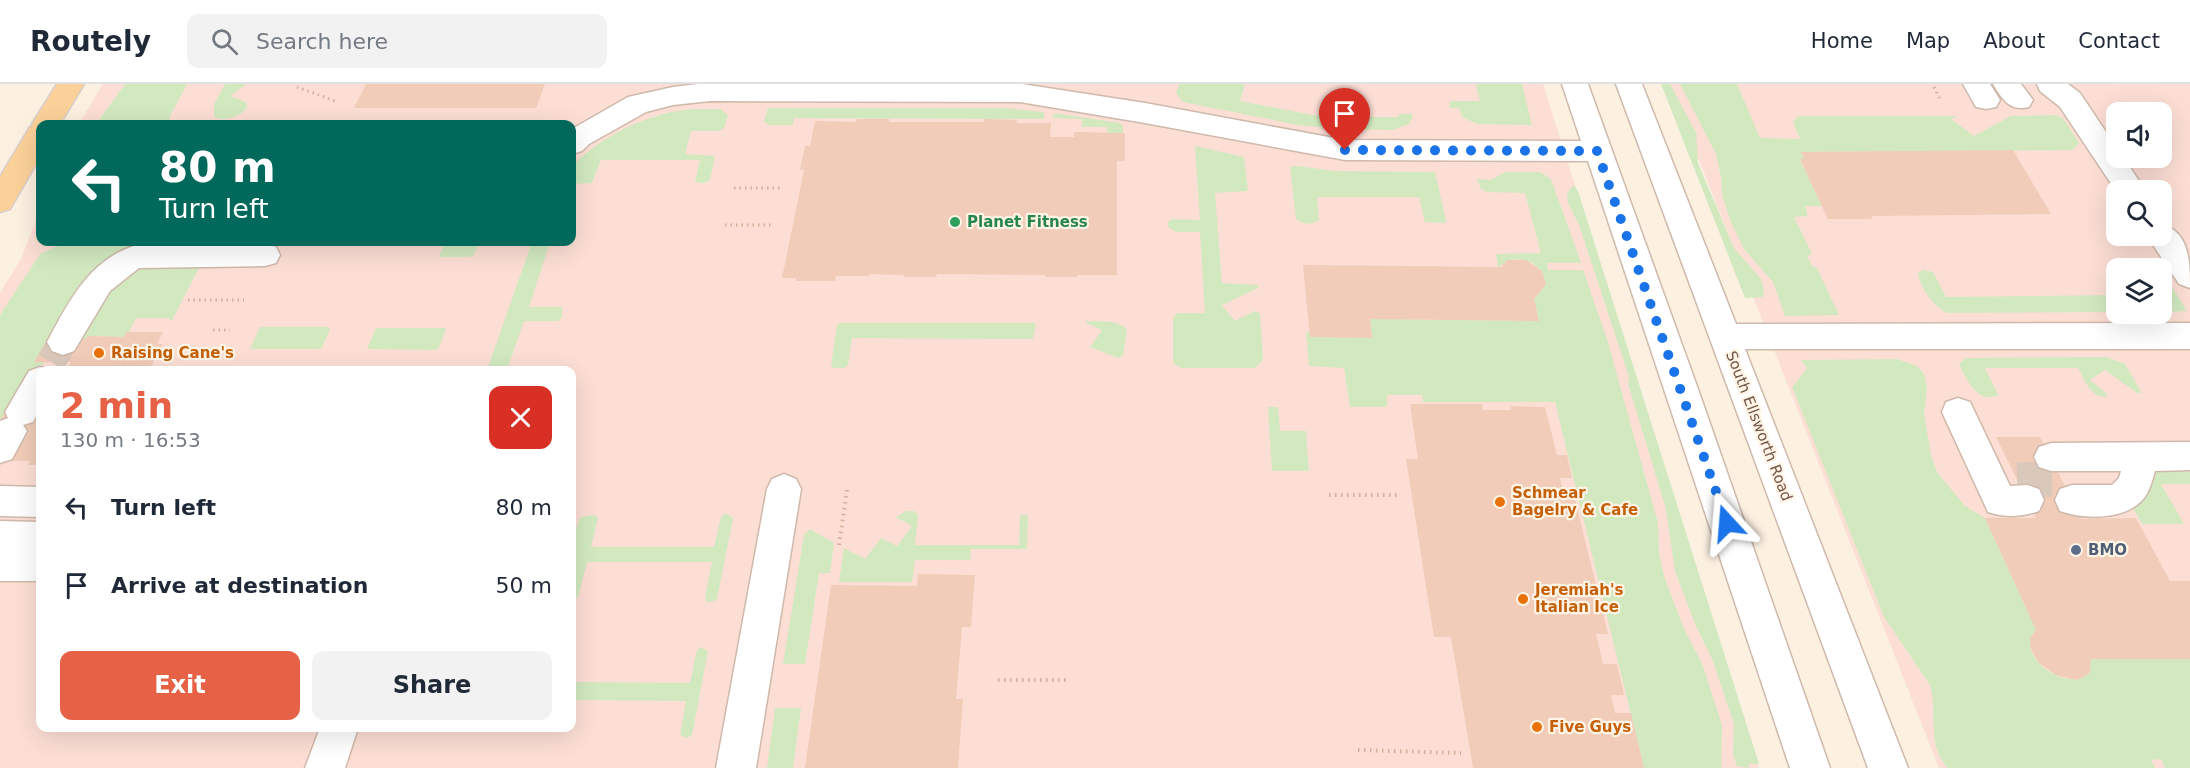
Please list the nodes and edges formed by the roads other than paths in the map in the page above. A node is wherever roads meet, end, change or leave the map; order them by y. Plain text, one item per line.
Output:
1 (71, 84) edge
2 (1575, 84) edge
3 (1629, 84) edge
4 (2050, 84) edge
5 (48, 120) edge
6 (576, 140) edge
7 (36, 141) edge
8 (1597, 151) junction
9 (2124, 180) edge
10 (0, 201) edge
11 (2170, 246) edge
12 (265, 255) dead end
13 (2190, 276) edge
14 (2190, 336) edge
15 (1725, 337) junction
16 (50, 364) tunnel mouth
17 (36, 387) tunnel mouth
18 (1958, 412) dead end
19 (10, 431) edge
20 (2139, 456) junction
21 (2190, 456) edge
22 (2004, 475) dead end
23 (784, 489) dead end
24 (0, 501) edge
25 (36, 502) edge
26 (0, 537) edge
27 (36, 537) edge
28 (0, 565) edge
29 (36, 565) edge
30 (338, 732) edge
31 (325, 768) edge
32 (736, 768) edge
33 (1810, 768) edge
34 (1888, 768) edge

1 - 5 main road
2 - 8 street
3 - 15 street, South Ellsworth Road
4 - 9 street
6 - 8 street
7 - 10 main road
8 - 33 street
11 - 13 street
12 - 16 street
14 - 15 street
15 - 34 street, South Ellsworth Road
17 - 19 street
18 - 22 street
20 - 20 street
20 - 21 street
23 - 32 street
24 - 25 street
26 - 27 street
28 - 29 street
30 - 31 street

